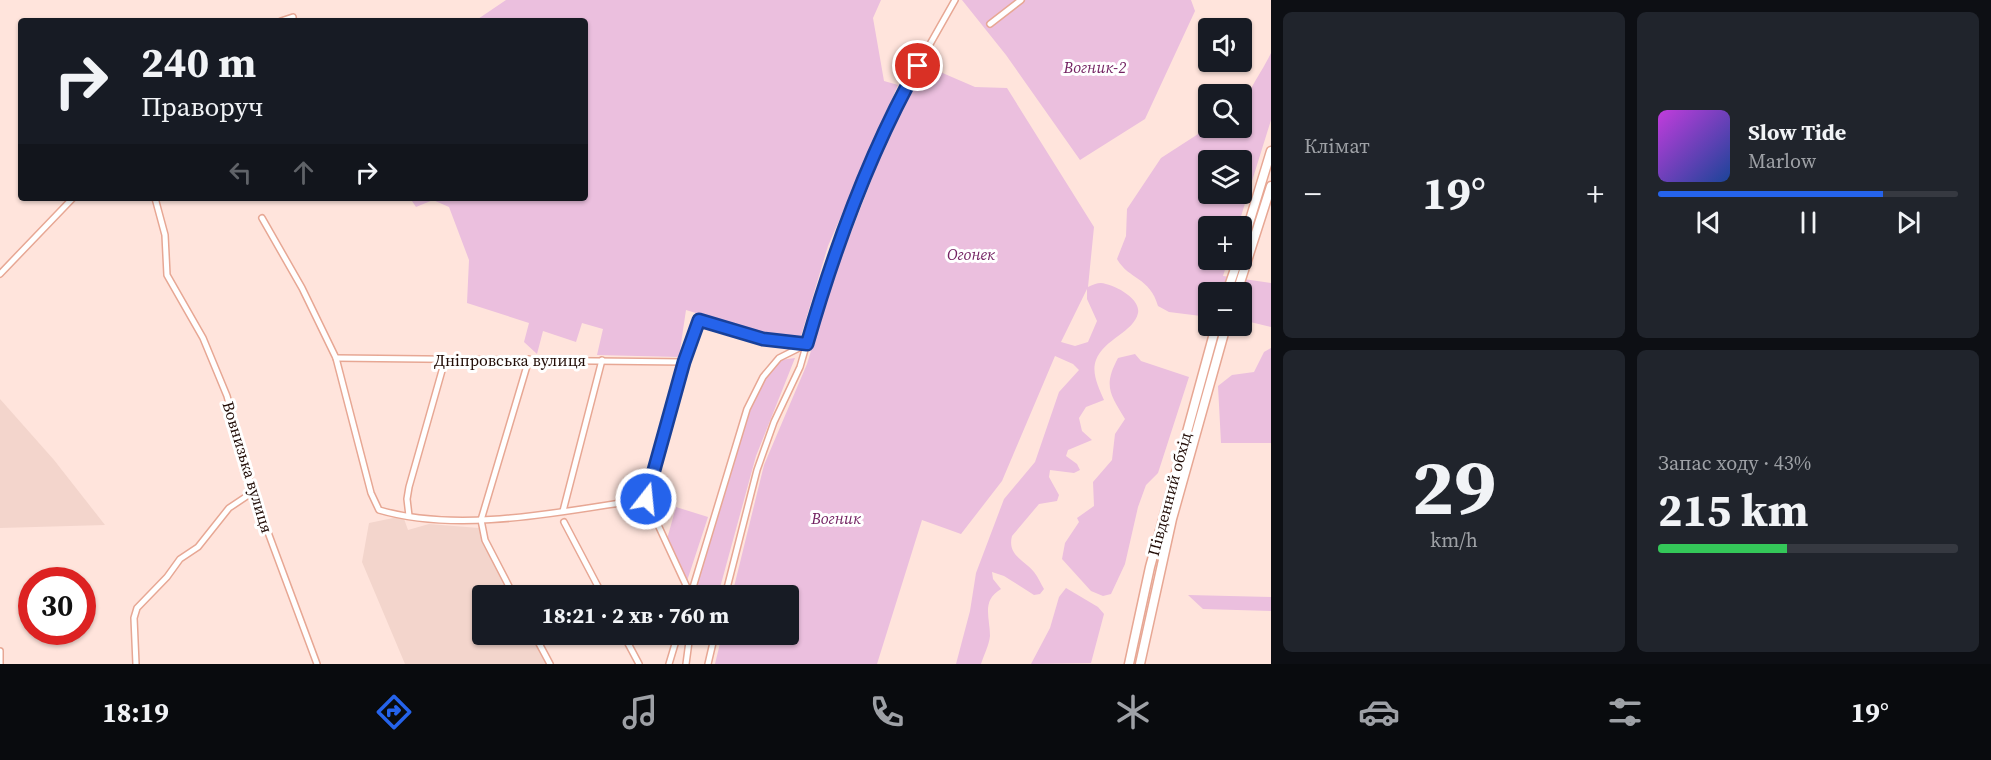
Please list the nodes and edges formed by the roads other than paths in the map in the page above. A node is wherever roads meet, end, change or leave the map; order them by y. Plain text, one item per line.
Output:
1 (955, 0) edge
2 (1021, 0) edge
3 (294, 17) dead end
4 (290, 18) edge
5 (990, 24) dead end
6 (1271, 151) edge
7 (1271, 186) edge
8 (70, 201) edge
9 (156, 201) edge
10 (1251, 216) edge
11 (262, 218) dead end
12 (0, 274) edge
13 (1240, 282) edge
14 (1213, 336) edge
15 (1223, 336) edge
16 (807, 344) junction
17 (336, 358) junction
18 (529, 359) junction
19 (445, 360) junction
20 (602, 360) junction
21 (684, 362) junction
22 (253, 492) junction
23 (646, 499) junction
24 (563, 511) junction
25 (410, 516) junction
26 (481, 520) junction
27 (564, 522) dead end
28 (508, 585) edge
29 (597, 585) edge
30 (686, 585) edge
31 (694, 585) edge
32 (728, 585) edge
33 (540, 645) edge
34 (630, 645) edge
35 (675, 645) edge
36 (689, 645) edge
37 (712, 645) edge
38 (0, 651) edge
39 (0, 664) edge
40 (136, 664) edge
41 (317, 664) edge
42 (550, 664) edge
43 (639, 664) edge
44 (669, 664) edge
45 (686, 664) edge
46 (708, 664) edge
47 (1129, 664) edge
48 (1140, 664) edge

1 - 16 street
2 - 5 street
3 - 4 street
6 - 10 main road
7 - 13 main road
8 - 12 street
9 - 22 street, Вовнизька вулиця
11 - 17 street
14 - 47 main road, Південний обхід
15 - 48 main road, Південний обхід
16 - 21 street
16 - 31 street
16 - 32 street
17 - 19 street, Дніпровська вулиця
17 - 25 street
18 - 19 street, Дніпровська вулиця
18 - 20 street, Дніпровська вулиця
18 - 26 street
19 - 25 street
20 - 21 street, Дніпровська вулиця
20 - 24 street
21 - 23 street
22 - 40 street
22 - 41 street, Вовнизька вулиця
23 - 24 street
23 - 30 street
24 - 26 street
25 - 26 street
26 - 28 street
27 - 29 street
33 - 42 street
34 - 43 street
35 - 44 street
36 - 45 street
37 - 46 street
38 - 39 street

